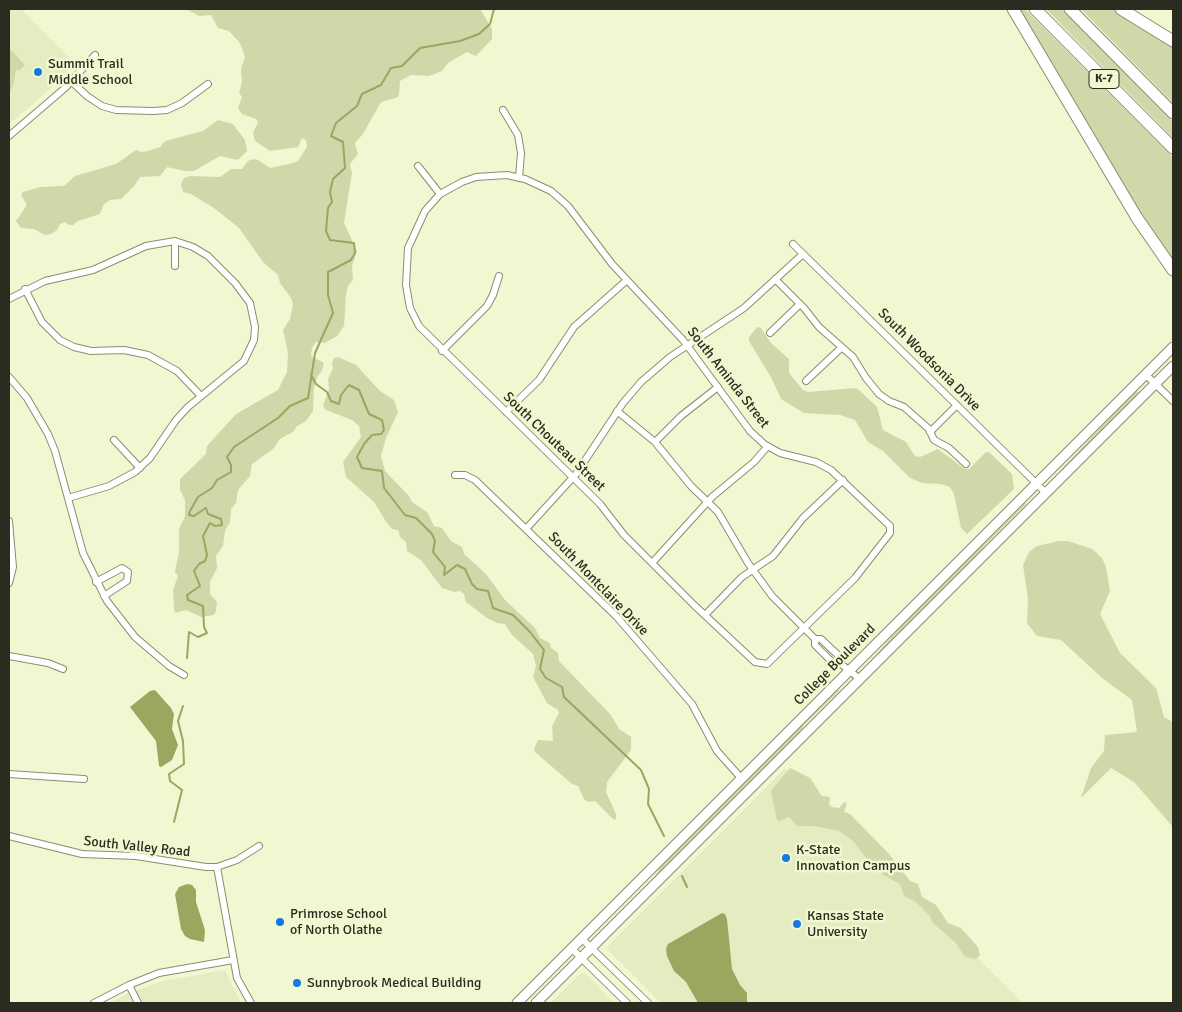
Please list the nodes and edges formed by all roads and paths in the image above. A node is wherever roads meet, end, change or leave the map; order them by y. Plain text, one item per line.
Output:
1 (1013, 9) edge
2 (1035, 9) edge
3 (1070, 9) edge
4 (1121, 9) edge
5 (1173, 40) edge
6 (95, 55) dead end
7 (72, 82) junction
8 (208, 84) dead end
9 (503, 110) dead end
10 (1173, 113) edge
11 (9, 136) edge
12 (1173, 148) edge
13 (418, 166) dead end
14 (476, 177) joint
15 (519, 178) junction
16 (440, 194) junction
17 (175, 241) junction
18 (793, 244) dead end
19 (803, 254) junction
20 (175, 266) dead end
21 (1173, 270) edge
22 (499, 276) dead end
23 (776, 279) junction
24 (627, 280) junction
25 (26, 289) junction
26 (9, 299) edge
27 (800, 304) junction
28 (770, 333) dead end
29 (688, 346) junction
30 (1173, 347) edge
31 (841, 348) junction
32 (442, 351) junction
33 (1173, 366) edge
34 (1145, 374) junction
35 (9, 377) edge
36 (806, 381) dead end
37 (1155, 384) junction
38 (718, 387) junction
39 (200, 396) junction
40 (1173, 401) edge
41 (957, 405) junction
42 (618, 411) junction
43 (506, 412) junction
44 (930, 432) junction
45 (114, 440) dead end
46 (655, 442) junction
47 (767, 447) junction
48 (966, 464) dead end
49 (140, 468) junction
50 (455, 475) dead end
51 (573, 477) junction
52 (843, 480) junction
53 (1036, 483) junction
54 (1046, 493) junction
55 (68, 498) junction
56 (708, 502) junction
57 (9, 521) edge
58 (526, 529) junction
59 (652, 563) junction
60 (753, 570) junction
61 (96, 582) junction
62 (9, 583) edge
63 (104, 596) junction
64 (706, 615) junction
65 (804, 628) junction
66 (9, 656) edge
67 (845, 667) junction
68 (63, 669) dead end
69 (184, 675) dead end
70 (860, 679) junction
71 (9, 774) edge
72 (741, 778) junction
73 (84, 779) dead end
74 (9, 836) edge
75 (259, 846) dead end
76 (217, 866) junction
77 (581, 938) junction
78 (572, 948) junction
79 (592, 948) junction
80 (582, 958) junction
81 (233, 960) junction
82 (129, 985) junction
83 (94, 1003) edge
84 (138, 1003) edge
85 (251, 1003) edge
86 (517, 1003) edge
87 (536, 1003) edge
88 (627, 1003) edge
89 (648, 1003) edge

1 - 21 highway
2 - 12 highway, K-7
3 - 10 highway, K-7
4 - 5 highway
6 - 7 street
7 - 8 street
7 - 11 street
9 - 15 street
13 - 16 street
14 - 15 street, South Aminda Street
14 - 16 street, South Chouteau Street
15 - 24 street, South Aminda Street
16 - 32 street, South Chouteau Street
17 - 20 street
17 - 25 street
17 - 39 street
18 - 19 street, South Woodsonia Drive
19 - 23 street
19 - 41 street, South Woodsonia Drive
22 - 32 street
23 - 27 street
23 - 29 street
24 - 29 street, South Aminda Street
24 - 43 street
25 - 26 street
25 - 39 street
27 - 28 street
27 - 31 street
29 - 38 street, South Aminda Street
29 - 42 street
30 - 34 main road, College Boulevard
31 - 36 street
31 - 44 street
32 - 43 street, South Chouteau Street
33 - 37 main road, College Boulevard
34 - 37 street
34 - 53 main road, College Boulevard
35 - 55 street
37 - 40 street
37 - 54 main road, College Boulevard
38 - 46 street
38 - 47 street, South Aminda Street
39 - 49 street
41 - 44 street
41 - 53 street, South Woodsonia Drive
42 - 46 street
42 - 51 street
43 - 51 street, South Chouteau Street
44 - 48 street
45 - 49 street
46 - 56 street
47 - 52 street, South Aminda Street
47 - 56 street
49 - 55 street
50 - 58 street, South Montclaire Drive
51 - 58 street
51 - 59 street, South Chouteau Street
52 - 60 street
52 - 65 street, South Aminda Street
53 - 54 street, South Woodsonia Drive
53 - 67 main road, College Boulevard
54 - 70 main road, College Boulevard
55 - 61 street
56 - 59 street
56 - 60 street
57 - 62 street
58 - 72 street, South Montclaire Drive
59 - 64 street, South Chouteau Street
60 - 64 street
60 - 65 street
61 - 63 street
61 - 63 street
63 - 69 street
64 - 65 street, South Chouteau Street
65 - 67 street
66 - 68 street
67 - 70 street
67 - 72 main road, College Boulevard
70 - 79 main road, College Boulevard
71 - 73 street
72 - 77 main road, College Boulevard
74 - 76 street, South Valley Road
75 - 76 street, South Valley Road
76 - 81 street
77 - 78 main road, College Boulevard
77 - 79 street
78 - 80 street
78 - 86 main road, College Boulevard
79 - 80 main road, College Boulevard
79 - 89 street
80 - 87 main road, College Boulevard
80 - 88 street
81 - 82 street
81 - 85 street
82 - 83 street
82 - 84 street

